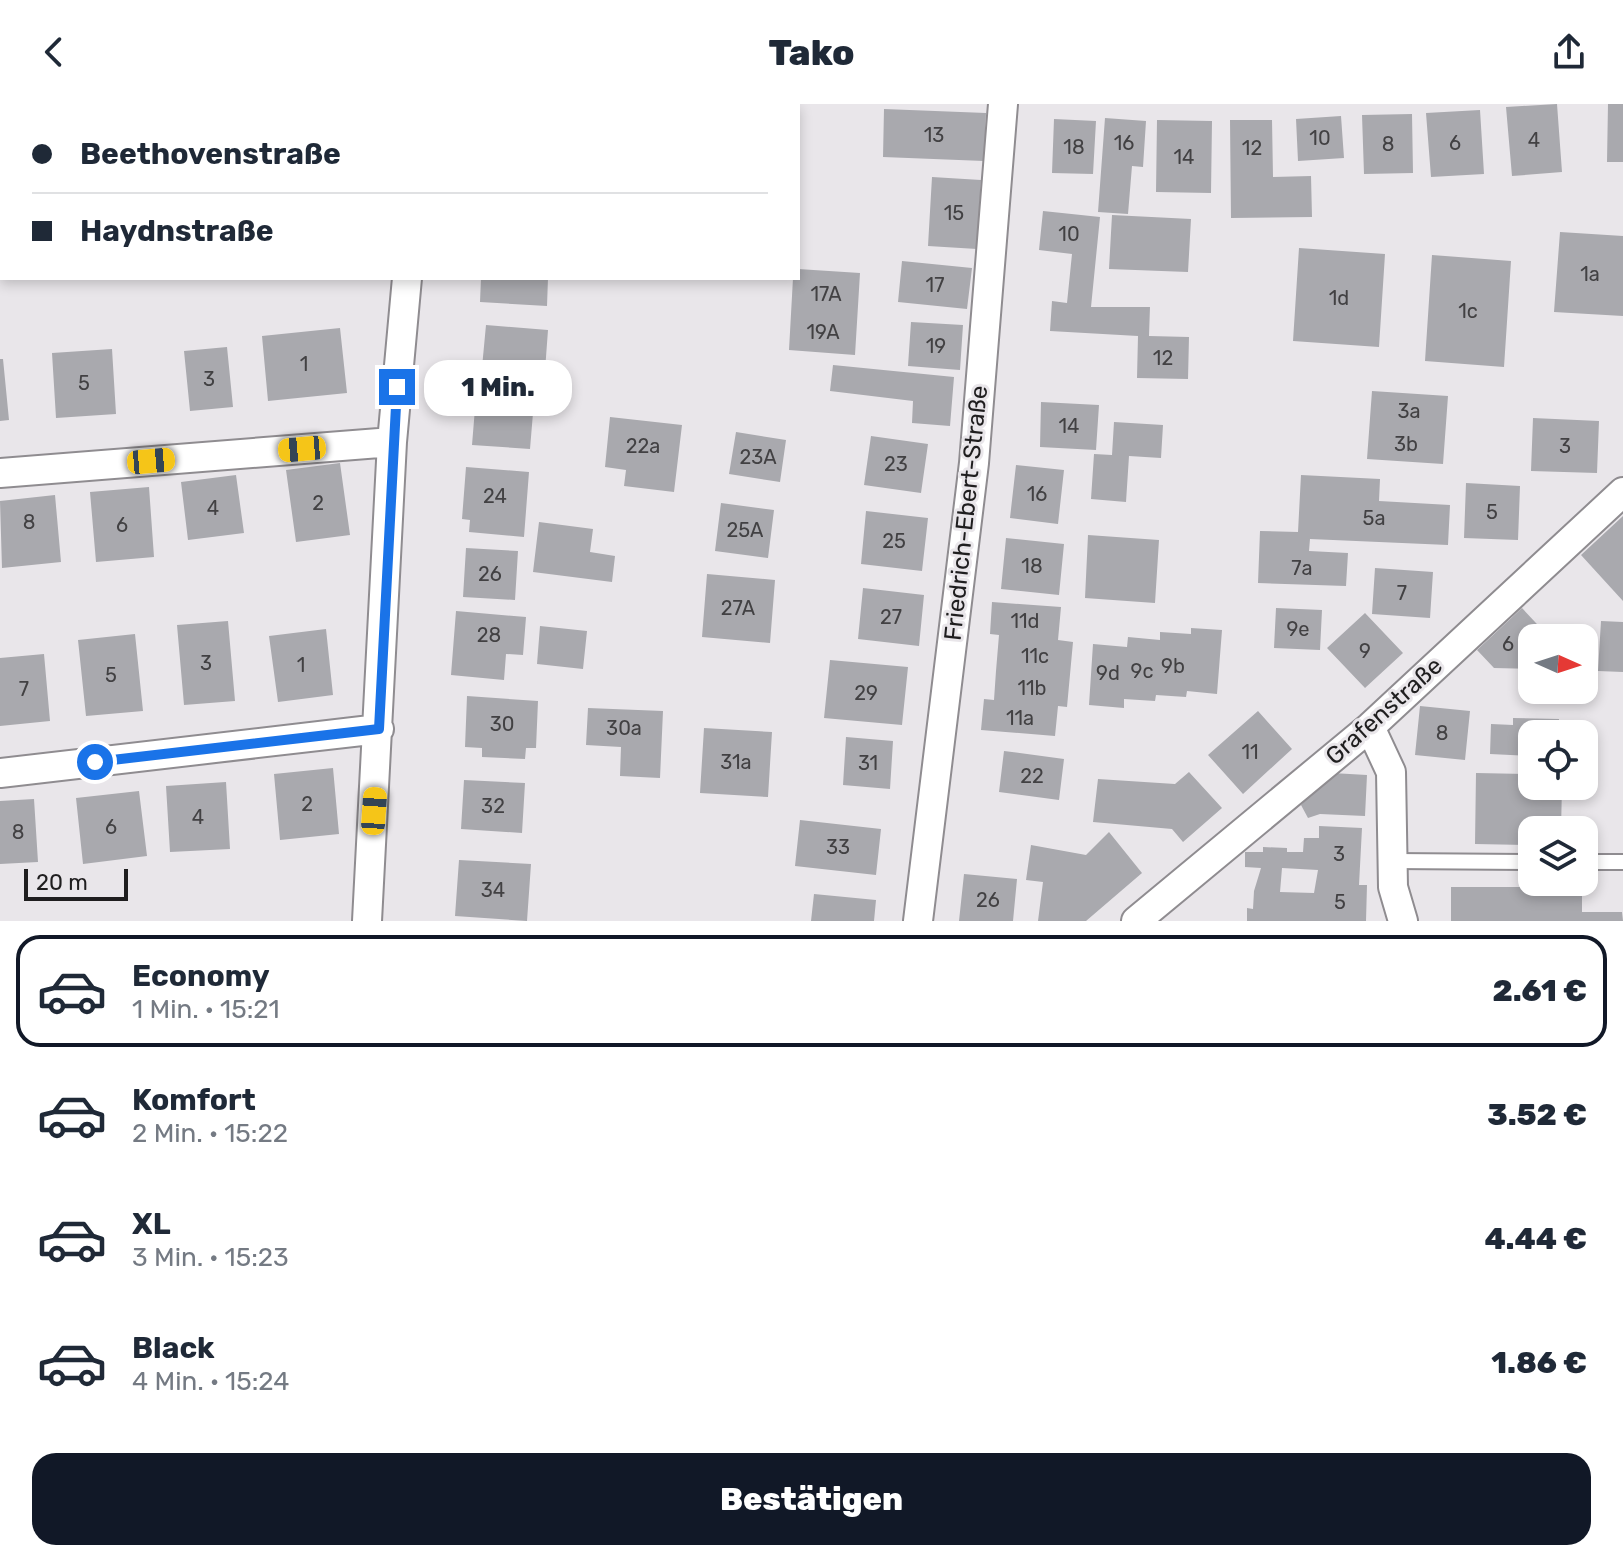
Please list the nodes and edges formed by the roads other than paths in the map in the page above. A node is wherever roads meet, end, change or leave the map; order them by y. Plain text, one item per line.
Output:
1 (1003, 104) edge
2 (407, 280) edge
3 (392, 442) junction
4 (0, 473) edge
5 (1623, 492) edge
6 (1370, 727) junction
7 (379, 729) junction
8 (0, 773) edge
9 (1393, 861) junction
10 (1518, 862) edge
11 (1598, 862) edge
12 (1623, 862) edge
13 (367, 921) edge
14 (918, 921) edge
15 (1136, 921) edge
16 (1403, 921) edge

1 - 14 street, Friedrich-Ebert-Straße
2 - 3 street
3 - 4 street
3 - 7 street
5 - 6 street, Grafenstraße
6 - 9 street
6 - 15 street, Grafenstraße
7 - 8 street
7 - 13 street
9 - 10 lane
9 - 16 street
11 - 12 lane

